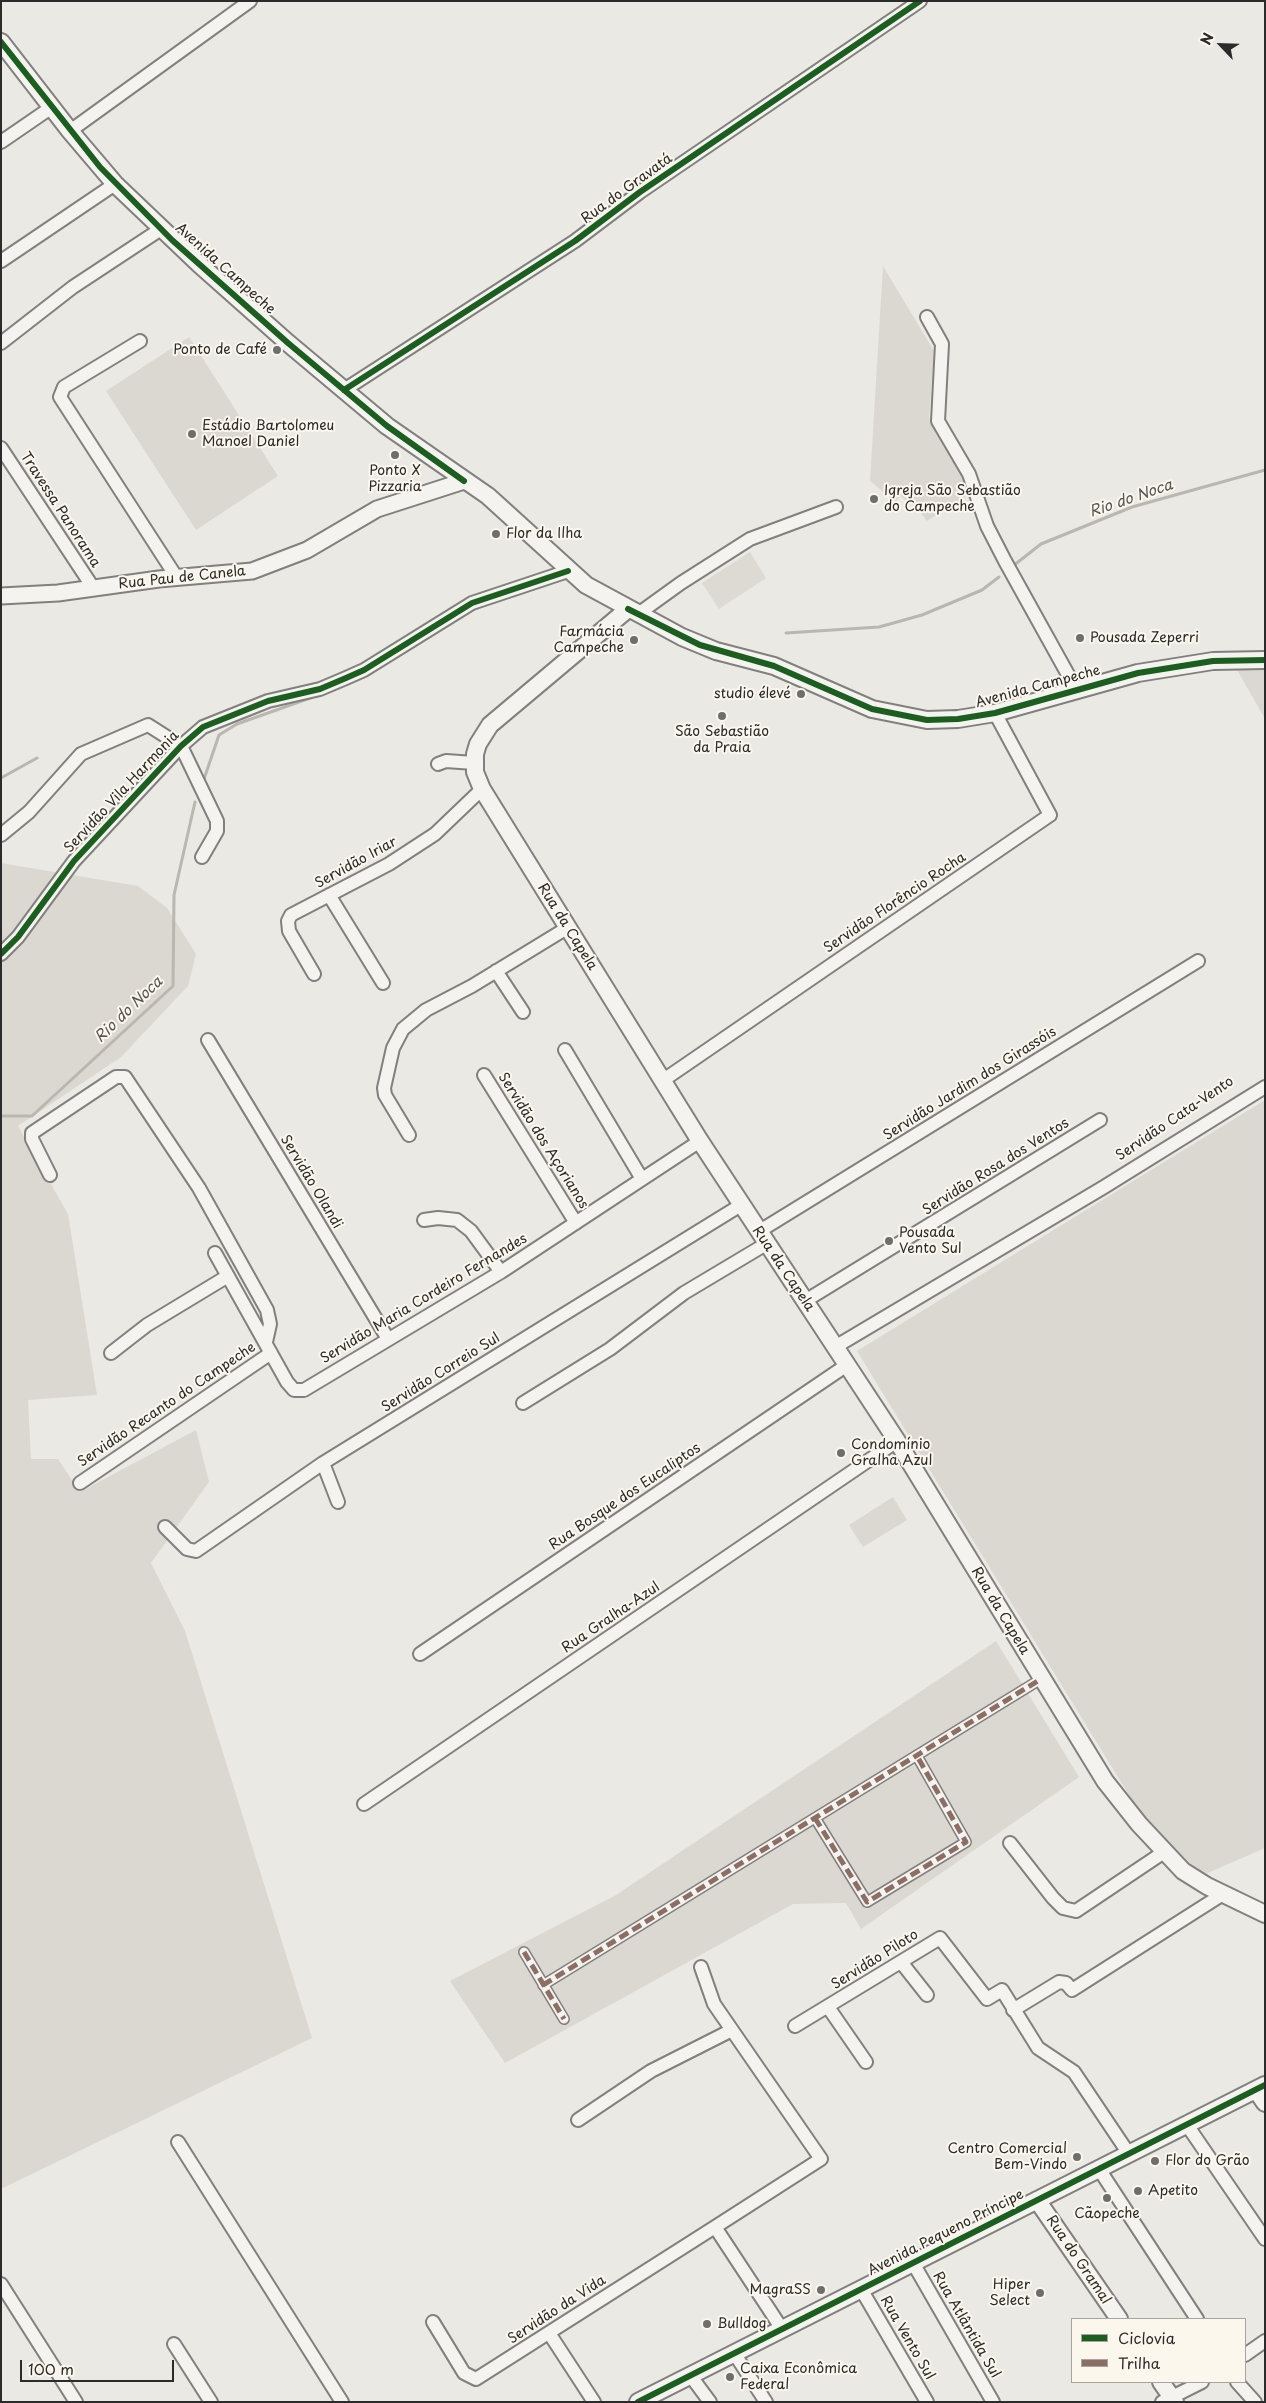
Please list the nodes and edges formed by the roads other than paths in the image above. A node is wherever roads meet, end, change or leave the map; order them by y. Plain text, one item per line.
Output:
1 (250, 1) edge
2 (920, 1) edge
3 (1, 42) edge
4 (52, 108) junction
5 (70, 131) junction
6 (1, 142) edge
7 (115, 184) junction
8 (161, 229) junction
9 (1, 261) edge
10 (928, 317) dead end
11 (140, 341) dead end
12 (1, 343) edge
13 (344, 390) junction
14 (1, 448) edge
15 (464, 481) junction
16 (836, 507) dead end
17 (568, 570) junction
18 (177, 578) junction
19 (94, 589) junction
20 (1, 596) edge
21 (633, 612) junction
22 (1265, 660) edge
23 (1076, 689) junction
24 (995, 714) junction
25 (181, 746) junction
26 (474, 763) junction
27 (438, 764) dead end
28 (482, 789) junction
29 (1, 836) edge
30 (202, 857) dead end
31 (329, 895) junction
32 (567, 928) junction
33 (1, 954) edge
34 (1198, 961) dead end
35 (496, 971) junction
36 (314, 974) dead end
37 (383, 982) dead end
38 (523, 1012) dead end
39 (208, 1040) dead end
40 (566, 1050) dead end
41 (484, 1075) dead end
42 (1265, 1078) edge
43 (662, 1081) junction
44 (1265, 1087) edge
45 (1226, 1106) junction
46 (1100, 1120) dead end
47 (408, 1135) dead end
48 (700, 1142) junction
49 (50, 1175) dead end
50 (642, 1179) junction
51 (741, 1205) junction
52 (424, 1220) dead end
53 (576, 1223) junction
54 (762, 1238) junction
55 (215, 1252) dead end
56 (501, 1272) junction
57 (228, 1276) junction
58 (805, 1301) junction
59 (388, 1339) junction
60 (269, 1347) junction
61 (835, 1347) junction
62 (111, 1353) dead end
63 (847, 1365) junction
64 (523, 1403) dead end
65 (897, 1442) junction
66 (323, 1463) junction
67 (80, 1483) dead end
68 (338, 1502) dead end
69 (165, 1527) dead end
70 (420, 1654) dead end
71 (1042, 1679) junction
72 (917, 1756) junction
73 (364, 1804) dead end
74 (815, 1818) junction
75 (1010, 1843) dead end
76 (1164, 1852) junction
77 (1223, 1894) junction
78 (1265, 1914) edge
79 (524, 1952) dead end
80 (900, 1962) junction
81 (702, 1967) dead end
82 (544, 1986) junction
83 (927, 1995) dead end
84 (828, 2007) junction
85 (1013, 2010) junction
86 (564, 2019) dead end
87 (796, 2026) dead end
88 (732, 2030) junction
89 (866, 2062) dead end
90 (1262, 2093) edge
91 (578, 2120) dead end
92 (1187, 2125) junction
93 (178, 2142) dead end
94 (1129, 2154) junction
95 (1099, 2170) junction
96 (1037, 2200) junction
97 (715, 2227) junction
98 (1265, 2239) edge
99 (913, 2263) junction
100 (1, 2284) edge
101 (861, 2289) junction
102 (1118, 2318) edge
103 (1196, 2318) edge
104 (433, 2322) dead end
105 (782, 2329) junction
106 (549, 2333) junction
107 (1264, 2343) edge
108 (174, 2344) dead end
109 (734, 2354) junction
110 (1246, 2354) edge
111 (690, 2375) junction
112 (1161, 2383) edge
113 (1200, 2383) edge
114 (1238, 2383) edge
115 (1169, 2400) edge
116 (76, 2402) edge
117 (211, 2402) edge
118 (342, 2402) edge
119 (594, 2402) edge
120 (638, 2402) edge
121 (710, 2402) edge
122 (766, 2402) edge
123 (927, 2402) edge
124 (993, 2402) edge
125 (1255, 2402) edge

1 - 5 street
2 - 13 street, Rua do Gravatá
3 - 4 main road, Avenida Campeche
4 - 5 main road, Avenida Campeche
4 - 6 street
5 - 7 main road, Avenida Campeche
7 - 8 main road, Avenida Campeche
7 - 9 street
8 - 12 street
8 - 13 main road, Avenida Campeche
10 - 23 street
11 - 18 street
13 - 15 main road, Avenida Campeche
14 - 19 street, Travessa Panorama
15 - 17 main road, Avenida Campeche
15 - 18 street, Rua Pau de Canela
16 - 21 street
17 - 21 main road, Avenida Campeche
17 - 25 street, Servidão Vila Harmonia
18 - 19 street, Rua Pau de Canela
19 - 20 street, Rua Pau de Canela
21 - 24 main road, Avenida Campeche
21 - 26 main road
22 - 23 main road, Avenida Campeche
23 - 24 main road, Avenida Campeche
24 - 43 street, Servidão Florêncio Rocha
25 - 29 street
25 - 30 street
25 - 33 street, Servidão Vila Harmonia
26 - 27 street
26 - 28 main road, Rua da Capela
28 - 31 street, Servidão Iriar
28 - 32 main road, Rua da Capela
31 - 36 street, Servidão Iriar
31 - 37 street
32 - 35 street
32 - 43 main road, Rua da Capela
34 - 54 street, Servidão Jardim dos Girassóis
35 - 38 street
35 - 47 street
39 - 59 street, Servidão Olandi
40 - 50 street
41 - 53 street, Servidão dos Açorianos
42 - 45 street, Servidão Cata-Vento
43 - 48 main road, Rua da Capela
44 - 45 street, Servidão Cata-Vento
45 - 61 street, Servidão Cata-Vento
46 - 58 street, Servidão Rosa dos Ventos
48 - 50 street, Servidão Maria Cordeiro Fernandes
48 - 51 main road, Rua da Capela
49 - 60 street
50 - 53 street, Servidão Maria Cordeiro Fernandes
51 - 54 main road, Rua da Capela
51 - 66 street, Servidão Correio Sul
52 - 56 street
53 - 56 street, Servidão Maria Cordeiro Fernandes
54 - 58 main road, Rua da Capela
54 - 64 street, Servidão Jardim dos Girassóis
55 - 57 street, Servidão Maria Cordeiro Fernandes
56 - 59 street, Servidão Maria Cordeiro Fernandes
57 - 60 street, Servidão Maria Cordeiro Fernandes
57 - 62 street
58 - 61 main road, Rua da Capela
59 - 60 street, Servidão Maria Cordeiro Fernandes
60 - 67 street, Servidão Recanto do Campeche
61 - 63 main road, Rua da Capela
63 - 65 main road, Rua da Capela
63 - 70 street, Rua Bosque dos Eucaliptos
65 - 71 main road, Rua da Capela
65 - 73 street, Rua Gralha-Azul
66 - 68 street
66 - 69 street, Servidão Correio Sul
71 - 72 street
71 - 76 main road, Rua da Capela
72 - 74 street
72 - 74 street
74 - 82 street
75 - 76 street
76 - 77 main road, Rua da Capela
77 - 78 main road, Rua da Capela
77 - 85 street
79 - 82 street
80 - 83 street
80 - 84 street, Servidão Piloto
80 - 85 street, Servidão Piloto
81 - 88 street
82 - 86 street
84 - 87 street, Servidão Piloto
84 - 89 street
85 - 94 street, Servidão Piloto
88 - 91 street
88 - 97 street, Servidão da Vida
90 - 92 main road, Avenida Pequeno Príncipe
92 - 94 main road, Avenida Pequeno Príncipe
92 - 98 street
93 - 118 street
94 - 95 main road, Avenida Pequeno Príncipe
95 - 96 main road, Avenida Pequeno Príncipe
95 - 103 street
96 - 99 main road, Avenida Pequeno Príncipe
96 - 102 main road, Rua do Gramal
97 - 105 street
97 - 106 street, Servidão da Vida
99 - 101 main road, Avenida Pequeno Príncipe
99 - 124 street, Rua Atlântida Sul
100 - 116 street
101 - 105 main road, Avenida Pequeno Príncipe
101 - 123 street, Rua Vento Sul
104 - 106 street, Servidão da Vida
105 - 109 main road, Avenida Pequeno Príncipe
106 - 119 street
107 - 110 street
108 - 117 street
109 - 111 main road, Avenida Pequeno Príncipe
109 - 122 street
111 - 120 main road, Avenida Pequeno Príncipe
111 - 121 street
112 - 115 main road
113 - 115 street
114 - 125 street

